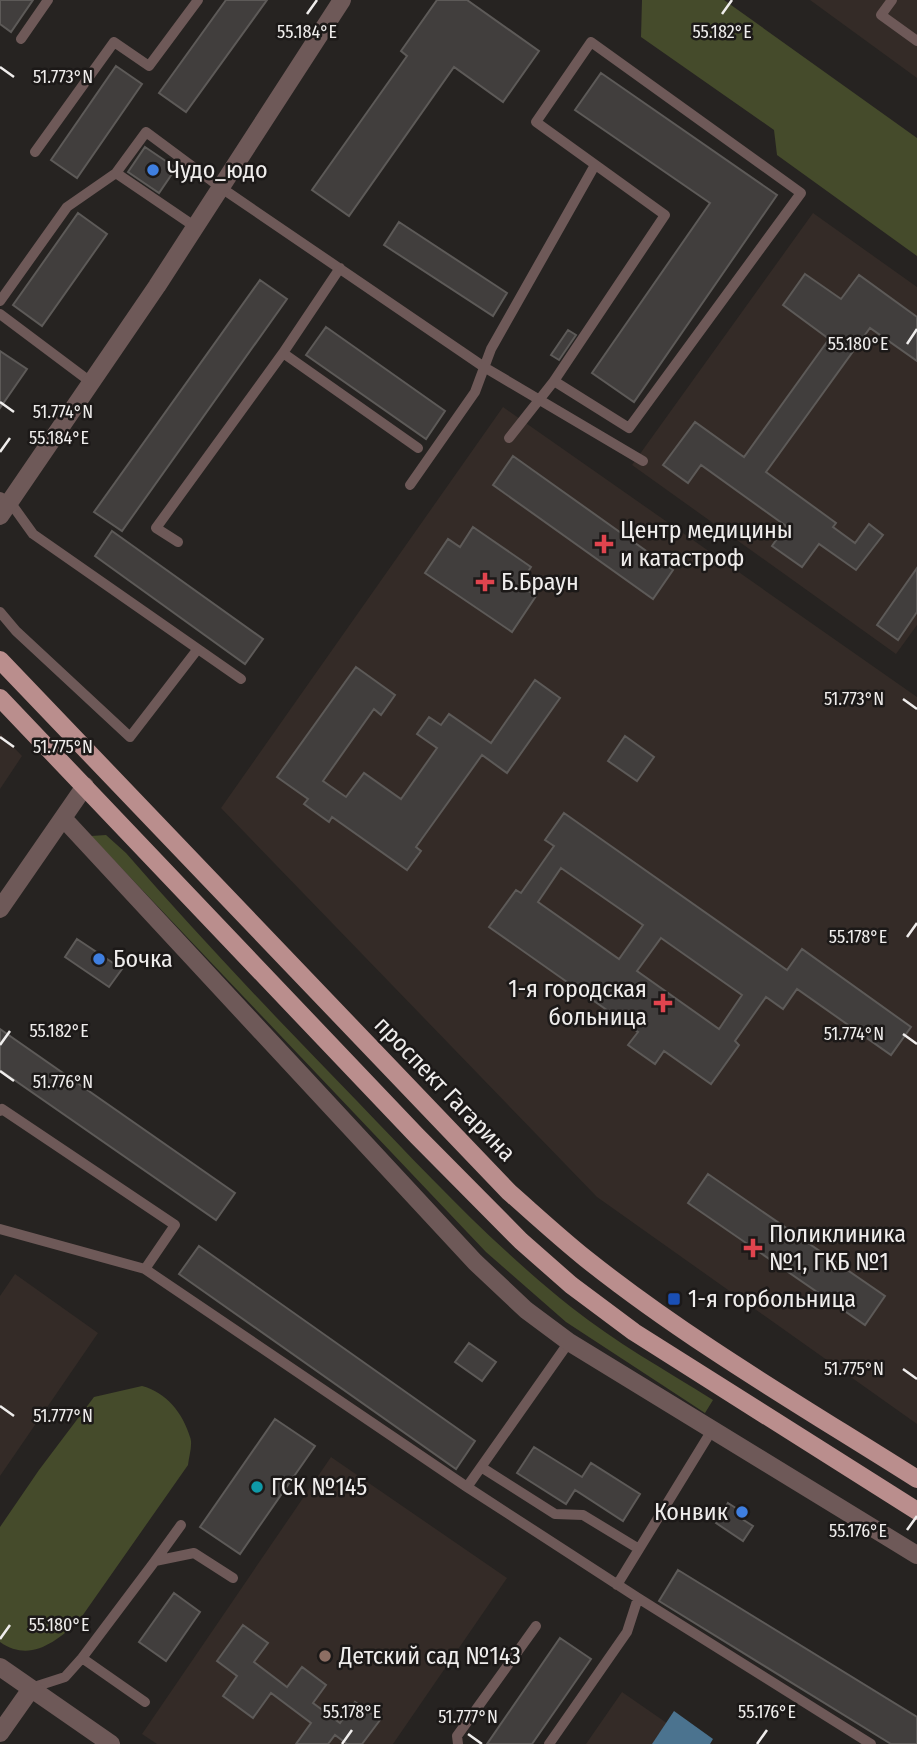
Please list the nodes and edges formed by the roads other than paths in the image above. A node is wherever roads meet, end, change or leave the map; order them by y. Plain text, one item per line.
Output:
1 (48, 0) edge
2 (198, 0) edge
3 (342, 0) edge
4 (892, 0) edge
5 (21, 39) dead end
6 (917, 41) edge
7 (36, 152) dead end
8 (595, 165) junction
9 (116, 173) junction
10 (220, 187) junction
11 (194, 226) junction
12 (340, 268) junction
13 (0, 301) edge
14 (0, 314) edge
15 (283, 353) junction
16 (484, 367) junction
17 (554, 381) junction
18 (92, 383) junction
19 (540, 400) junction
20 (509, 438) dead end
21 (418, 448) dead end
22 (643, 461) dead end
23 (410, 485) dead end
24 (3, 505) edge
25 (178, 542) dead end
26 (0, 612) edge
27 (198, 650) junction
28 (0, 660) edge
29 (241, 679) dead end
30 (0, 698) edge
31 (85, 786) junction
32 (63, 818) junction
33 (0, 909) edge
34 (0, 1111) edge
35 (0, 1228) edge
36 (145, 1269) junction
37 (569, 1342) junction
38 (712, 1430) junction
39 (481, 1467) junction
40 (917, 1479) edge
41 (467, 1487) junction
42 (917, 1511) edge
43 (181, 1525) dead end
44 (639, 1549) junction
45 (917, 1555) edge
46 (155, 1561) junction
47 (233, 1578) dead end
48 (617, 1585) junction
49 (638, 1598) junction
50 (536, 1626) dead end
51 (82, 1658) junction
52 (0, 1667) edge
53 (31, 1689) junction
54 (145, 1702) dead end
55 (0, 1733) edge
56 (111, 1744) edge
57 (458, 1744) edge
58 (549, 1744) edge
59 (871, 1744) edge

1 - 5 lane
2 - 7 lane
3 - 10 street
4 - 6 lane
8 - 16 lane
8 - 17 lane
8 - 17 lane
9 - 10 lane
9 - 11 lane
9 - 13 lane
10 - 11 street
10 - 12 lane
11 - 18 street
12 - 15 lane
12 - 16 lane
14 - 18 lane
15 - 21 lane
15 - 25 lane
16 - 19 lane
16 - 23 lane
17 - 19 lane
18 - 24 street
19 - 20 lane
19 - 22 lane
24 - 27 lane
26 - 27 lane
27 - 29 lane
28 - 40 main road, проспект Гагарина
30 - 31 main road
31 - 32 street
31 - 42 main road
32 - 33 street
32 - 37 street
34 - 36 lane
35 - 36 lane
36 - 41 lane
37 - 38 street
37 - 39 lane
38 - 44 lane
38 - 45 street
39 - 41 lane
39 - 44 lane
41 - 48 lane
43 - 46 lane
44 - 48 lane
46 - 47 lane
46 - 51 lane
48 - 49 lane
49 - 58 lane
49 - 59 lane
50 - 57 lane
51 - 53 lane
51 - 54 lane
52 - 53 street
53 - 55 street
53 - 56 street

